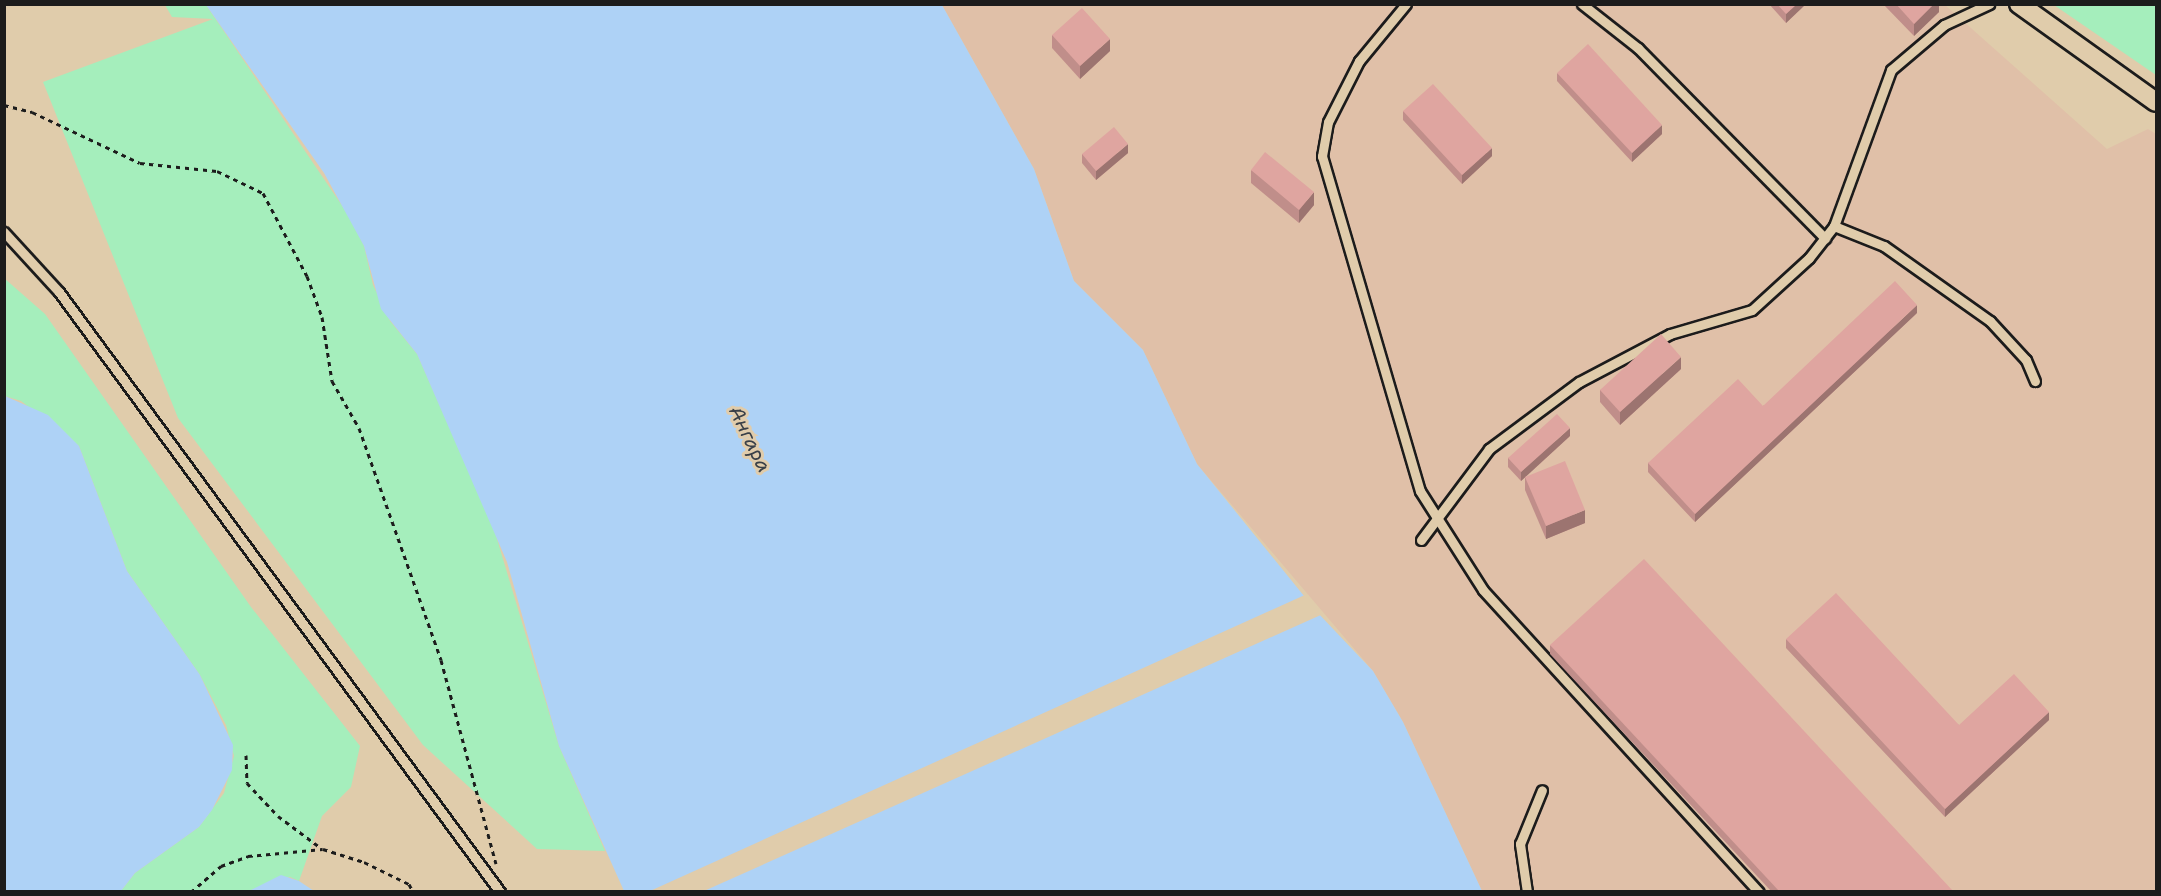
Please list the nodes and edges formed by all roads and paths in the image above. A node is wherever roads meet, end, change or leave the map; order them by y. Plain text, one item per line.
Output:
1 (1406, 4) edge
2 (1582, 4) edge
3 (1989, 4) edge
4 (2019, 4) edge
5 (2157, 102) edge
6 (4, 105) edge
7 (1834, 226) junction
8 (4, 232) edge
9 (1825, 238) junction
10 (2035, 381) dead end
11 (1435, 522) junction
12 (1421, 540) dead end
13 (246, 755) dead end
14 (1542, 790) dead end
15 (323, 849) junction
16 (499, 872) dead end
17 (191, 891) edge
18 (413, 891) edge
19 (500, 891) edge
20 (1527, 891) edge
21 (1759, 891) edge

1 - 11 lane
2 - 9 lane
3 - 7 lane
4 - 5 street
6 - 16 path
7 - 9 lane
7 - 10 lane
8 - 19 lane
9 - 11 lane
11 - 12 lane
11 - 21 lane
13 - 15 path
14 - 20 lane
15 - 17 path
15 - 18 path

